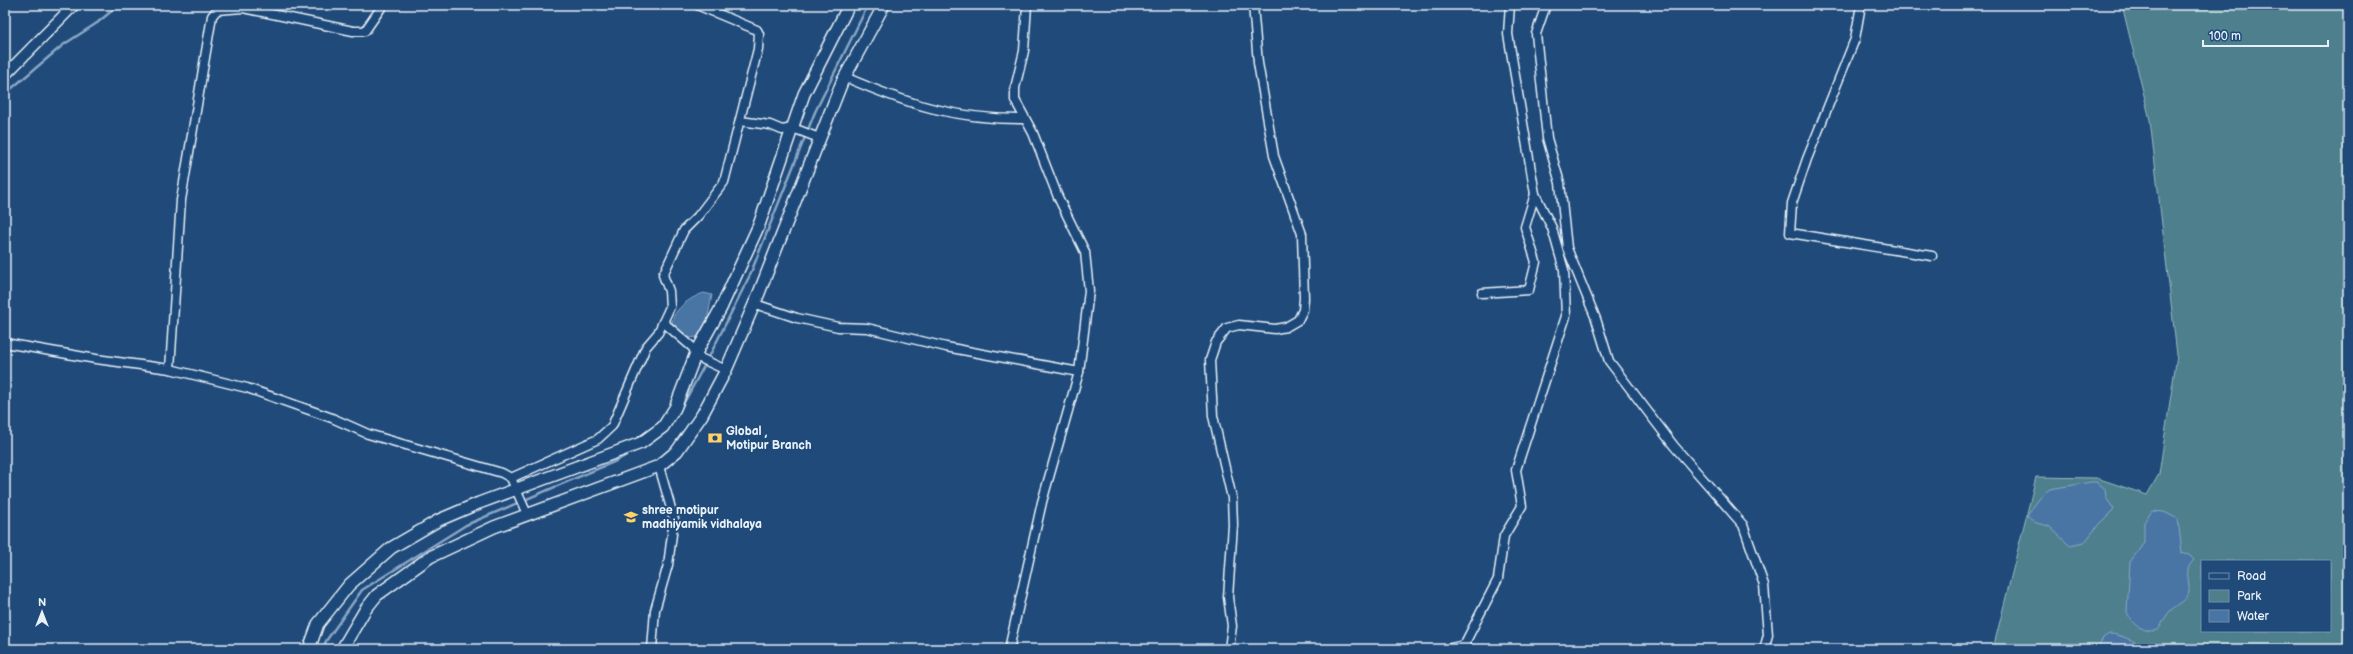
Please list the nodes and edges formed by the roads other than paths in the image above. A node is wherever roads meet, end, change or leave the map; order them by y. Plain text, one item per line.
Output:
1 (74, 5) edge
2 (383, 5) edge
3 (697, 5) edge
4 (849, 5) edge
5 (884, 5) edge
6 (1028, 5) edge
7 (1253, 5) edge
8 (1510, 5) edge
9 (1546, 5) edge
10 (1861, 5) edge
11 (5, 75) edge
12 (845, 77) junction
13 (1025, 119) junction
14 (740, 121) junction
15 (793, 128) junction
16 (819, 138) junction
17 (1535, 194) junction
18 (1932, 256) dead end
19 (1482, 293) dead end
20 (755, 304) junction
21 (663, 322) junction
22 (5, 344) edge
23 (698, 355) junction
24 (170, 369) junction
25 (726, 370) junction
26 (1080, 372) junction
27 (659, 466) junction
28 (511, 478) junction
29 (518, 493) junction
30 (526, 510) junction
31 (1467, 647) edge
32 (309, 649) edge
33 (342, 649) edge
34 (652, 649) edge
35 (1009, 649) edge
36 (1229, 649) edge
37 (1446, 649) edge
38 (1764, 649) edge

1 - 11 street
2 - 24 street
3 - 14 street
4 - 15 main road
5 - 12 main road
6 - 13 street
7 - 36 street
8 - 17 street
9 - 38 street
10 - 18 street
12 - 13 street
12 - 16 main road
13 - 26 street
14 - 15 street
14 - 21 street
15 - 16 street
15 - 23 main road
16 - 20 main road
17 - 19 street
17 - 31 street
20 - 25 main road
20 - 26 street
21 - 23 street
21 - 28 street
22 - 24 street
23 - 25 street
23 - 29 main road
24 - 28 street
25 - 27 main road
26 - 35 street
27 - 30 main road
27 - 34 street
28 - 29 street
29 - 30 street
29 - 32 main road
30 - 33 main road
31 - 37 street

